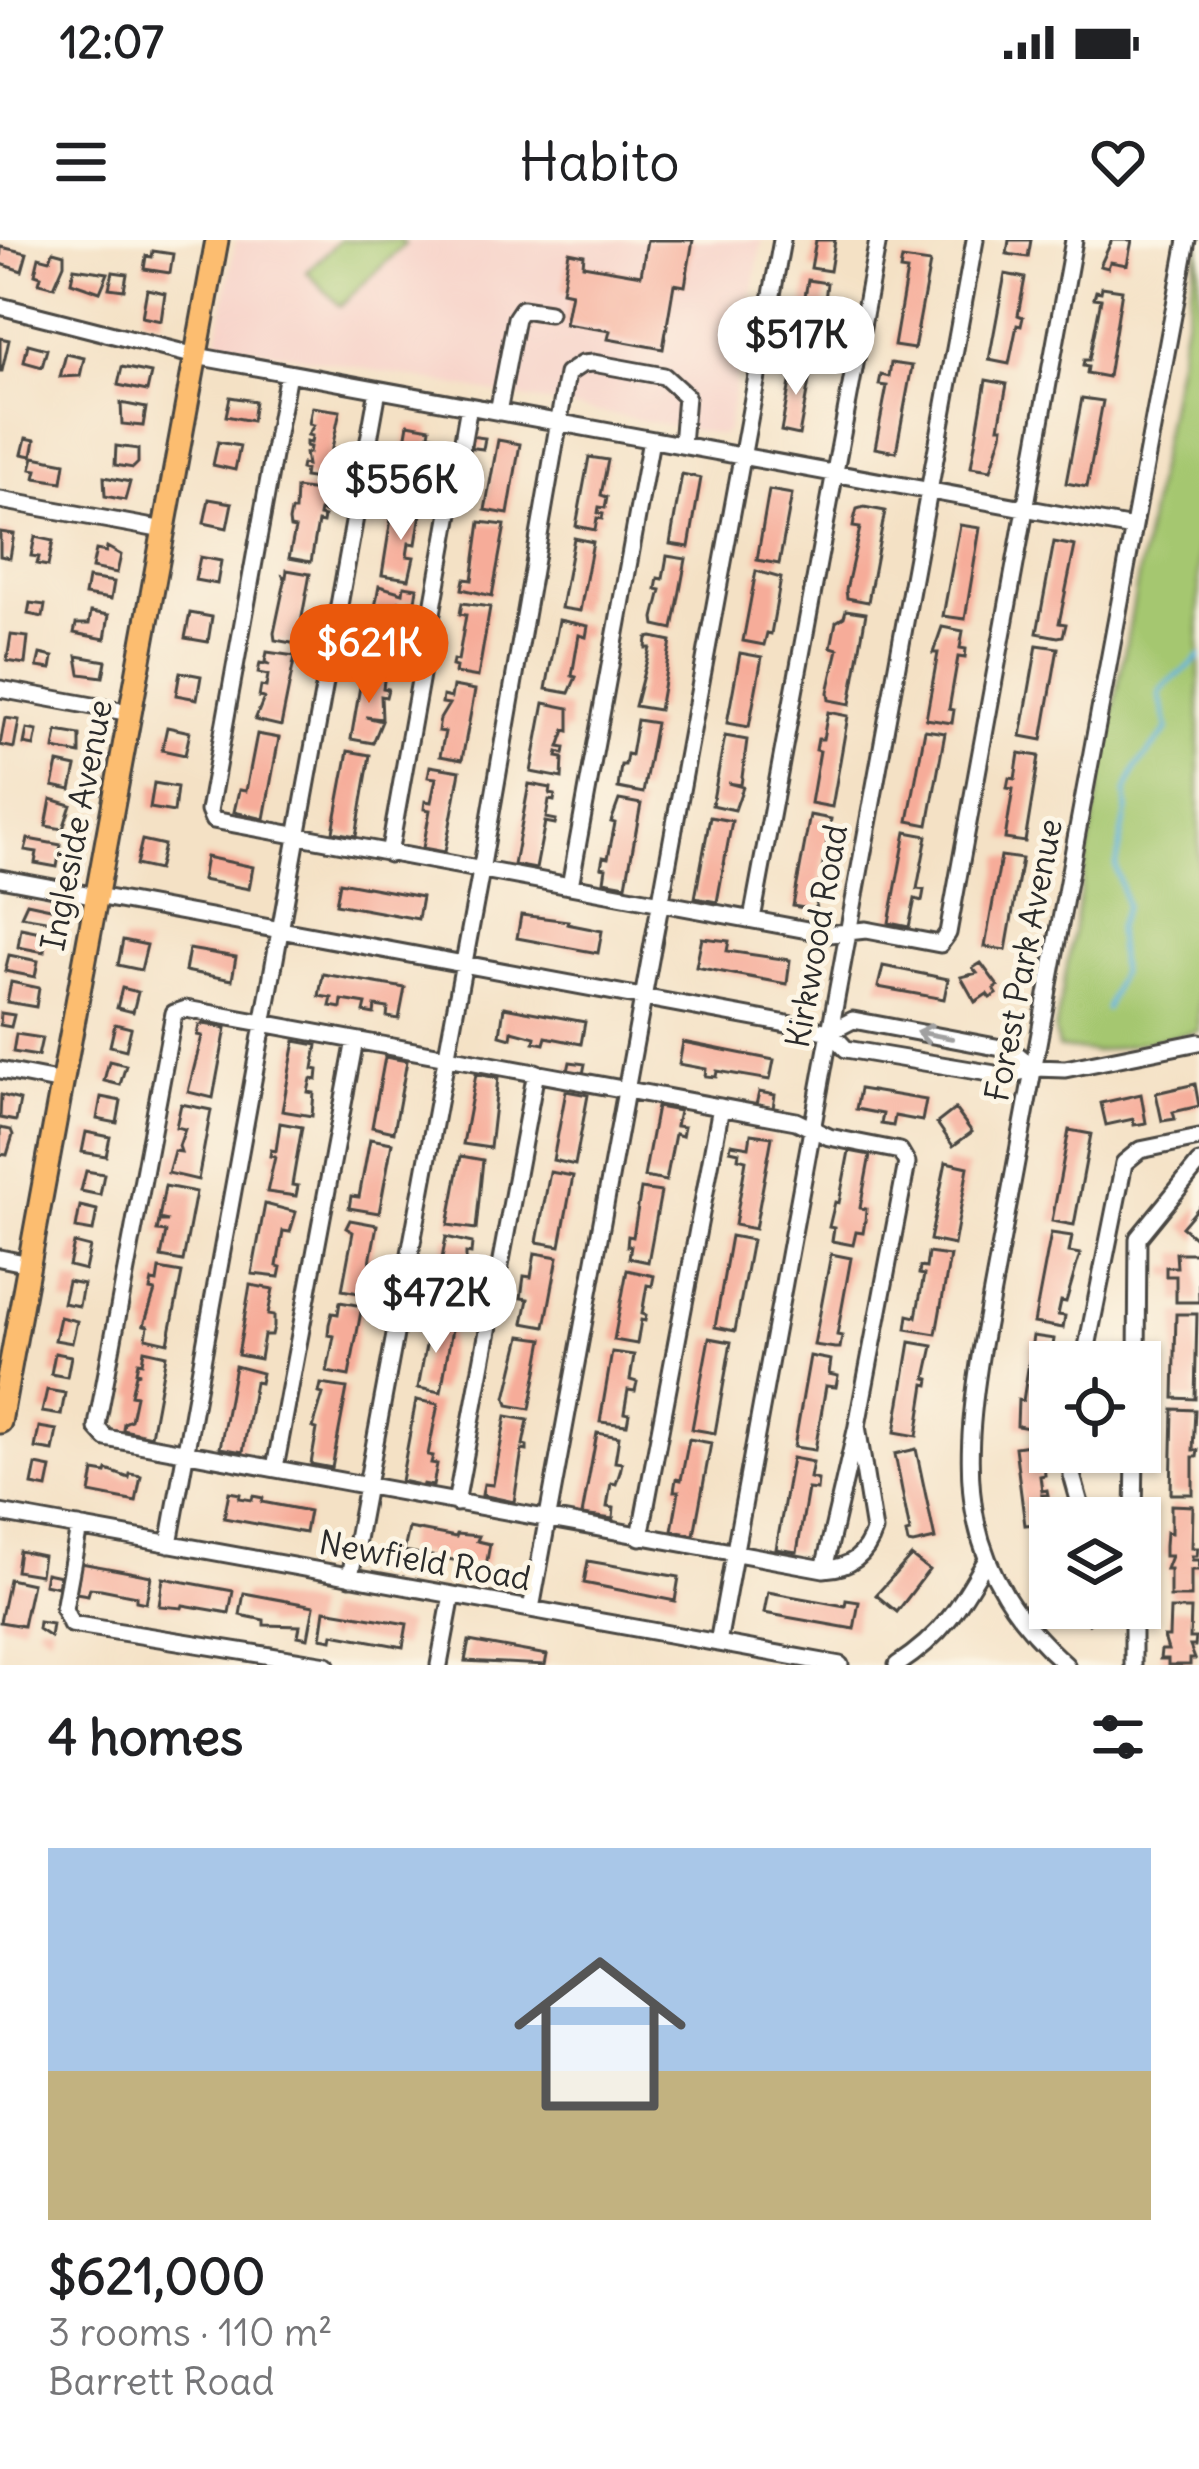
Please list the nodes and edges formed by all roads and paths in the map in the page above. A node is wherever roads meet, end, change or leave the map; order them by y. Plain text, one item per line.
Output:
1 (217, 240) edge
2 (782, 240) edge
3 (878, 240) edge
4 (975, 240) edge
5 (1074, 240) edge
6 (1187, 240) edge
7 (0, 306) edge
8 (549, 313) dead end
9 (196, 356) junction
10 (288, 373) junction
11 (379, 390) junction
12 (469, 406) junction
13 (498, 412) junction
14 (560, 423) junction
15 (651, 440) junction
16 (682, 445) junction
17 (742, 456) junction
18 (836, 473) junction
19 (928, 490) junction
20 (0, 500) edge
21 (1025, 508) junction
22 (1133, 528) junction
23 (164, 530) junction
24 (0, 689) edge
25 (131, 712) junction
26 (298, 837) junction
27 (389, 854) junction
28 (481, 871) junction
29 (0, 878) edge
30 (570, 886) junction
31 (97, 896) junction
32 (659, 904) junction
33 (752, 920) junction
34 (282, 931) junction
35 (847, 932) junction
36 (463, 964) junction
37 (644, 998) junction
38 (265, 1024) junction
39 (830, 1032) junction
40 (355, 1040) junction
41 (1199, 1042) edge
42 (446, 1057) junction
43 (1034, 1068) junction
44 (0, 1070) edge
45 (536, 1072) junction
46 (62, 1082) junction
47 (625, 1090) junction
48 (721, 1107) junction
49 (812, 1128) junction
50 (1199, 1138) edge
51 (1199, 1163) edge
52 (0, 1258) edge
53 (29, 1264) junction
54 (1088, 1341) edge
55 (1137, 1341) edge
56 (0, 1422) edge
57 (856, 1426) junction
58 (185, 1453) junction
59 (275, 1468) junction
60 (367, 1486) junction
61 (456, 1503) junction
62 (0, 1513) edge
63 (546, 1520) junction
64 (80, 1528) junction
65 (640, 1537) junction
66 (169, 1544) junction
67 (734, 1553) junction
68 (987, 1559) junction
69 (824, 1569) junction
70 (350, 1576) junction
71 (452, 1595) junction
72 (532, 1610) junction
73 (1133, 1629) edge
74 (718, 1643) junction
75 (327, 1665) edge
76 (439, 1665) edge
77 (840, 1665) edge
78 (897, 1665) edge
79 (1066, 1665) edge
80 (1133, 1665) edge

1 - 9 main road, Ingleside Avenue
2 - 17 street
3 - 18 street
4 - 19 street, Kirkwood Road
5 - 21 street
6 - 22 street, Forest Park Avenue
7 - 9 street
8 - 13 street
9 - 10 street
9 - 23 main road, Ingleside Avenue
10 - 11 street
10 - 26 street
11 - 12 street
11 - 26 street
12 - 13 street
12 - 27 street
13 - 14 street
14 - 15 street
14 - 16 street
14 - 28 street
15 - 16 street
15 - 30 street
16 - 17 street
17 - 18 street
17 - 32 street
18 - 19 street
18 - 33 street
19 - 21 street
19 - 35 street, Kirkwood Road
20 - 23 street
21 - 22 street
21 - 35 street
22 - 43 street, Forest Park Avenue
23 - 25 main road, Ingleside Avenue
24 - 25 street
25 - 31 main road, Ingleside Avenue
26 - 27 street
26 - 34 street
27 - 28 street
28 - 30 street
28 - 36 street
29 - 31 street
30 - 32 street
31 - 34 street
31 - 46 main road, Ingleside Avenue
32 - 33 street
32 - 37 street
33 - 35 street
34 - 36 street
34 - 38 street
35 - 39 street, Kirkwood Road
36 - 37 street
36 - 42 street
37 - 39 street
37 - 47 street
38 - 40 street
38 - 58 street
38 - 58 street
39 - 43 street
43 -> 39 street
39 - 49 street, Kirkwood Road
40 - 42 street
40 - 59 street
41 - 43 street
42 - 45 street
42 - 60 street
43 - 68 street, Forest Park Avenue
44 - 46 street
45 - 47 street
45 - 61 street
46 - 53 main road, Ingleside Avenue
47 - 48 street
47 - 63 street
48 - 49 street
48 - 65 street
49 - 57 street
49 - 67 street, Kirkwood Road
50 - 54 street
51 - 55 street
52 - 53 street
53 - 56 main road, Ingleside Avenue
57 - 69 street
57 - 69 street
58 - 59 street
58 - 66 street
59 - 60 street
60 - 61 street
60 - 70 street
61 - 63 street
62 - 64 street, Newfield Road
63 - 65 street
63 - 72 street
64 - 66 street, Newfield Road
64 - 75 street
65 - 67 street
66 - 70 street, Newfield Road
67 - 69 street
67 - 74 street, Kirkwood Road
68 - 78 street
68 - 79 street, Forest Park Avenue
70 - 71 street, Newfield Road
71 - 72 street, Newfield Road
71 - 76 street
72 - 74 street, Newfield Road
73 - 80 street
74 - 77 street, Newfield Road

